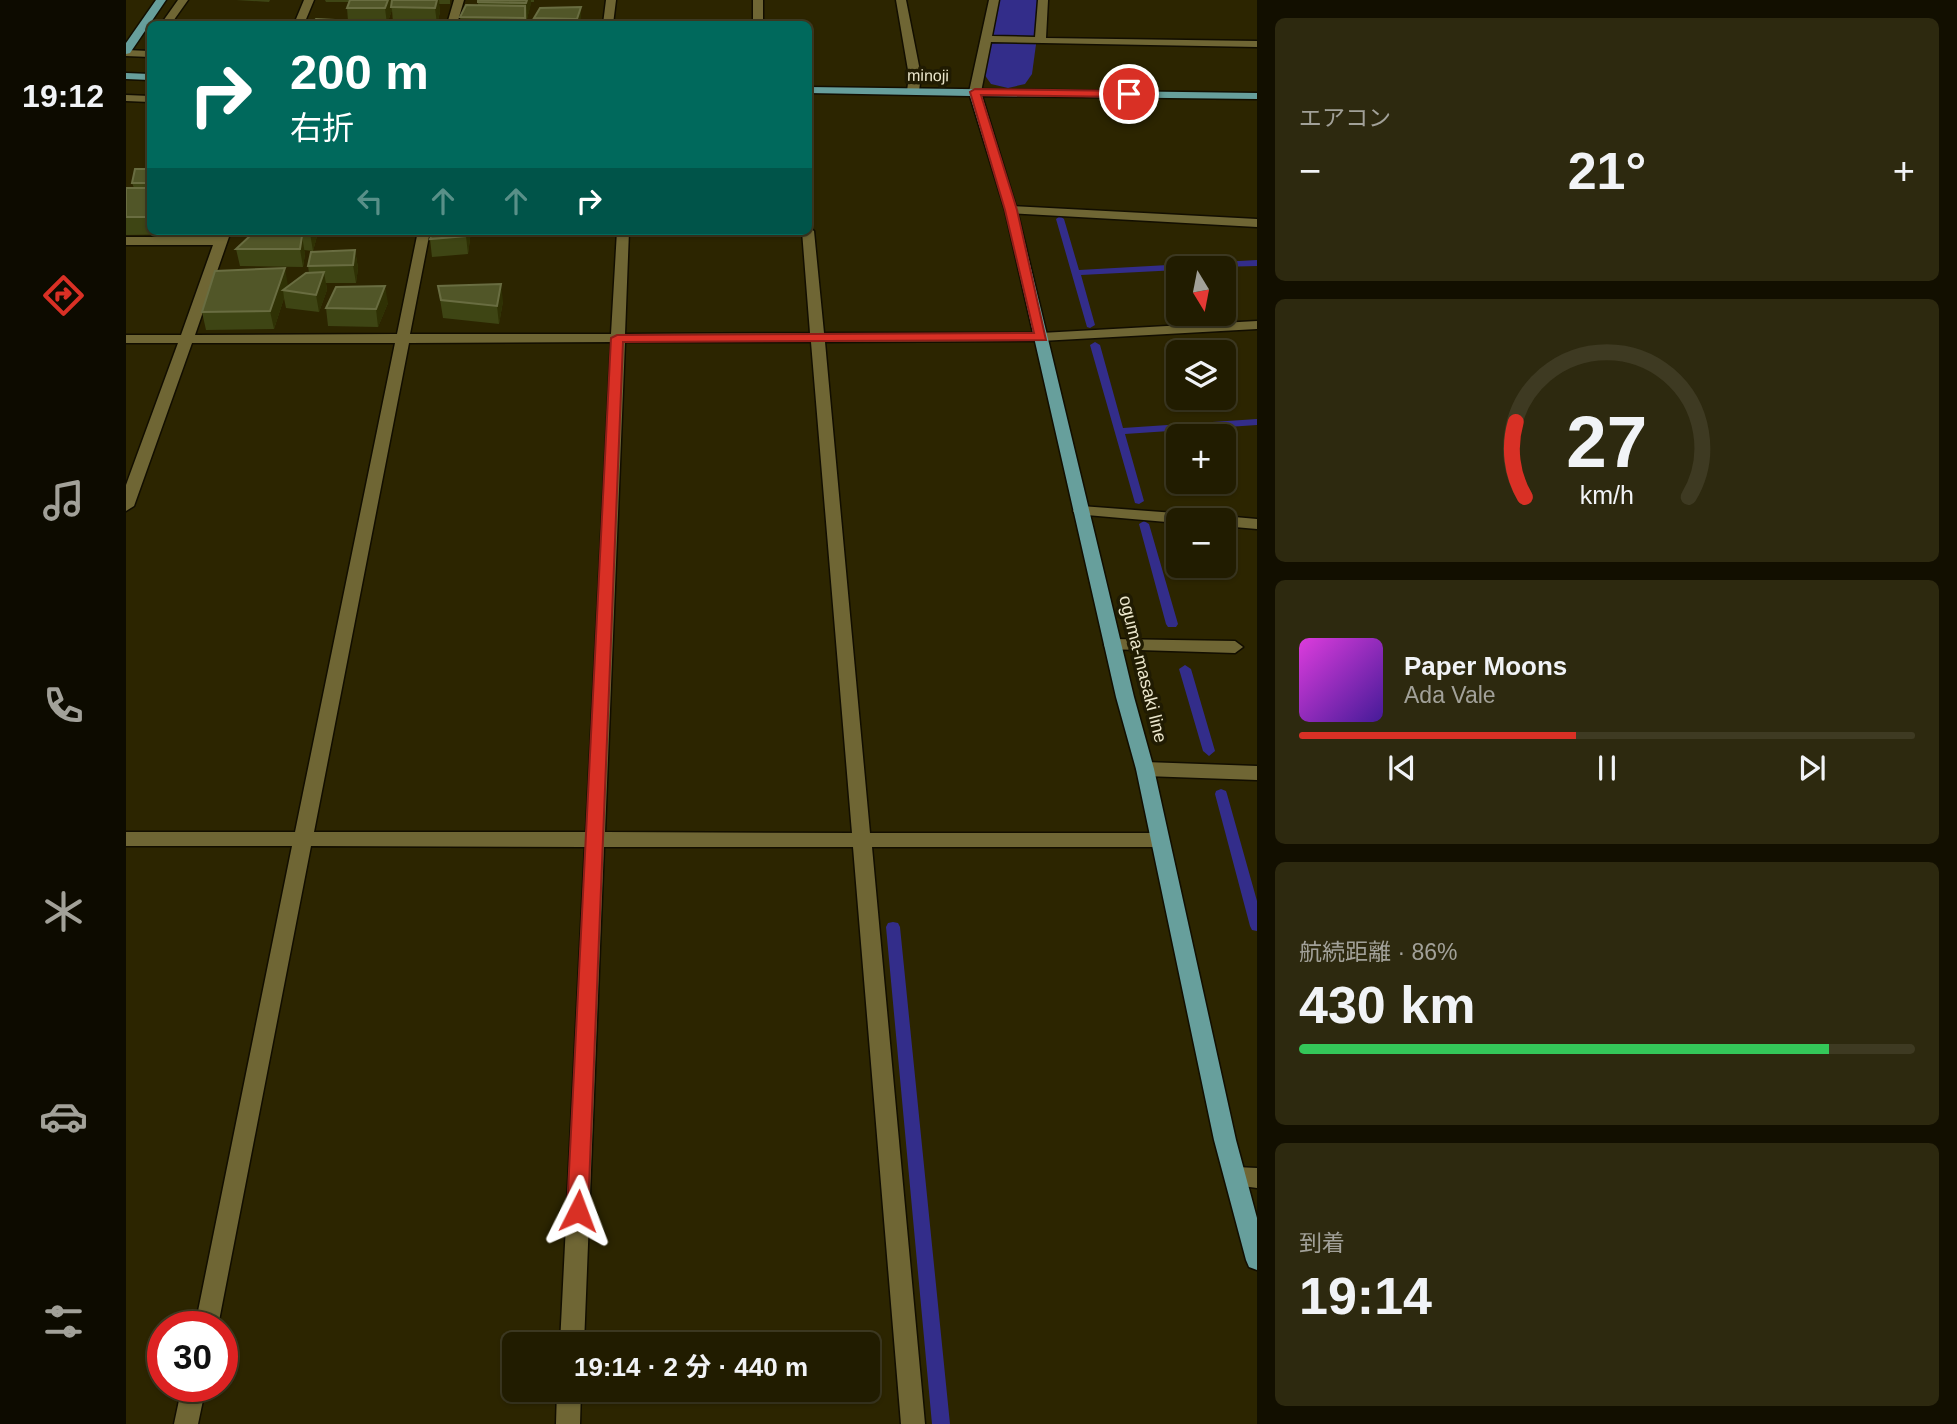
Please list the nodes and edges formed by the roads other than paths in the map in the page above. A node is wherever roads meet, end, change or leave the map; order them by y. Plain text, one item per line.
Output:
1 (160, 0) edge
2 (183, 0) edge
3 (309, 0) edge
4 (459, 0) edge
5 (611, 0) edge
6 (758, 0) edge
7 (901, 0) edge
8 (994, 0) edge
9 (1043, 0) edge
10 (149, 21) edge
11 (168, 21) edge
12 (300, 21) edge
13 (453, 21) edge
14 (608, 21) edge
15 (758, 21) edge
16 (147, 23) edge
17 (986, 39) junction
18 (1040, 41) junction
19 (1257, 44) edge
20 (126, 52) edge
21 (147, 54) edge
22 (126, 76) edge
23 (147, 77) edge
24 (812, 90) edge
25 (913, 91) junction
26 (975, 92) junction
27 (1257, 96) edge
28 (126, 98) edge
29 (147, 99) edge
30 (1011, 210) junction
31 (1257, 223) edge
32 (423, 235) edge
33 (623, 235) edge
34 (808, 235) edge
35 (223, 236) edge
36 (126, 241) edge
37 (1257, 325) edge
38 (1041, 337) junction
39 (617, 338) junction
40 (817, 338) junction
41 (401, 339) junction
42 (126, 340) edge
43 (187, 340) junction
44 (126, 506) edge
45 (1081, 511) junction
46 (1166, 517) edge
47 (1236, 522) edge
48 (1257, 524) edge
49 (1112, 645) junction
50 (1235, 647) dead end
51 (1145, 769) junction
52 (1257, 773) edge
53 (126, 839) edge
54 (302, 839) junction
55 (594, 839) junction
56 (860, 840) junction
57 (1160, 840) junction
58 (1246, 1178) edge
59 (1257, 1260) edge
60 (208, 1311) edge
61 (573, 1332) edge
62 (191, 1402) edge
63 (569, 1402) edge
64 (186, 1424) edge
65 (568, 1424) edge
66 (913, 1424) edge

1 - 10 main road
2 - 11 street
3 - 12 street
4 - 13 street
5 - 14 street
6 - 15 street
7 - 25 street
8 - 17 street
9 - 18 street
16 - 20 main road
17 - 18 street
17 - 26 street
18 - 19 street
20 - 21 street
22 - 23 main road
24 - 25 main road, minoji
25 - 26 main road, minoji
26 - 27 main road, minoji
26 - 30 main road, oguma-masaki line
28 - 29 street
30 - 31 street
30 - 38 main road, oguma-masaki line
32 - 41 street
33 - 39 street
34 - 40 street
35 - 36 street
35 - 43 street
37 - 38 street
38 - 40 street
38 - 45 main road, oguma-masaki line
39 - 40 street
39 - 41 street
39 - 55 street
40 - 56 street
41 - 43 street
41 - 54 street
42 - 43 street
43 - 44 street
45 - 46 street
45 - 49 main road, oguma-masaki line
47 - 48 street
49 - 50 street
49 - 51 main road, oguma-masaki line
51 - 52 street
51 - 57 main road, oguma-masaki line
53 - 54 street
54 - 55 street
54 - 60 street
55 - 56 street
55 - 61 street
56 - 57 street
56 - 66 street
57 - 58 main road, oguma-masaki line
58 - 59 main road, oguma-masaki line
62 - 64 street
63 - 65 street

